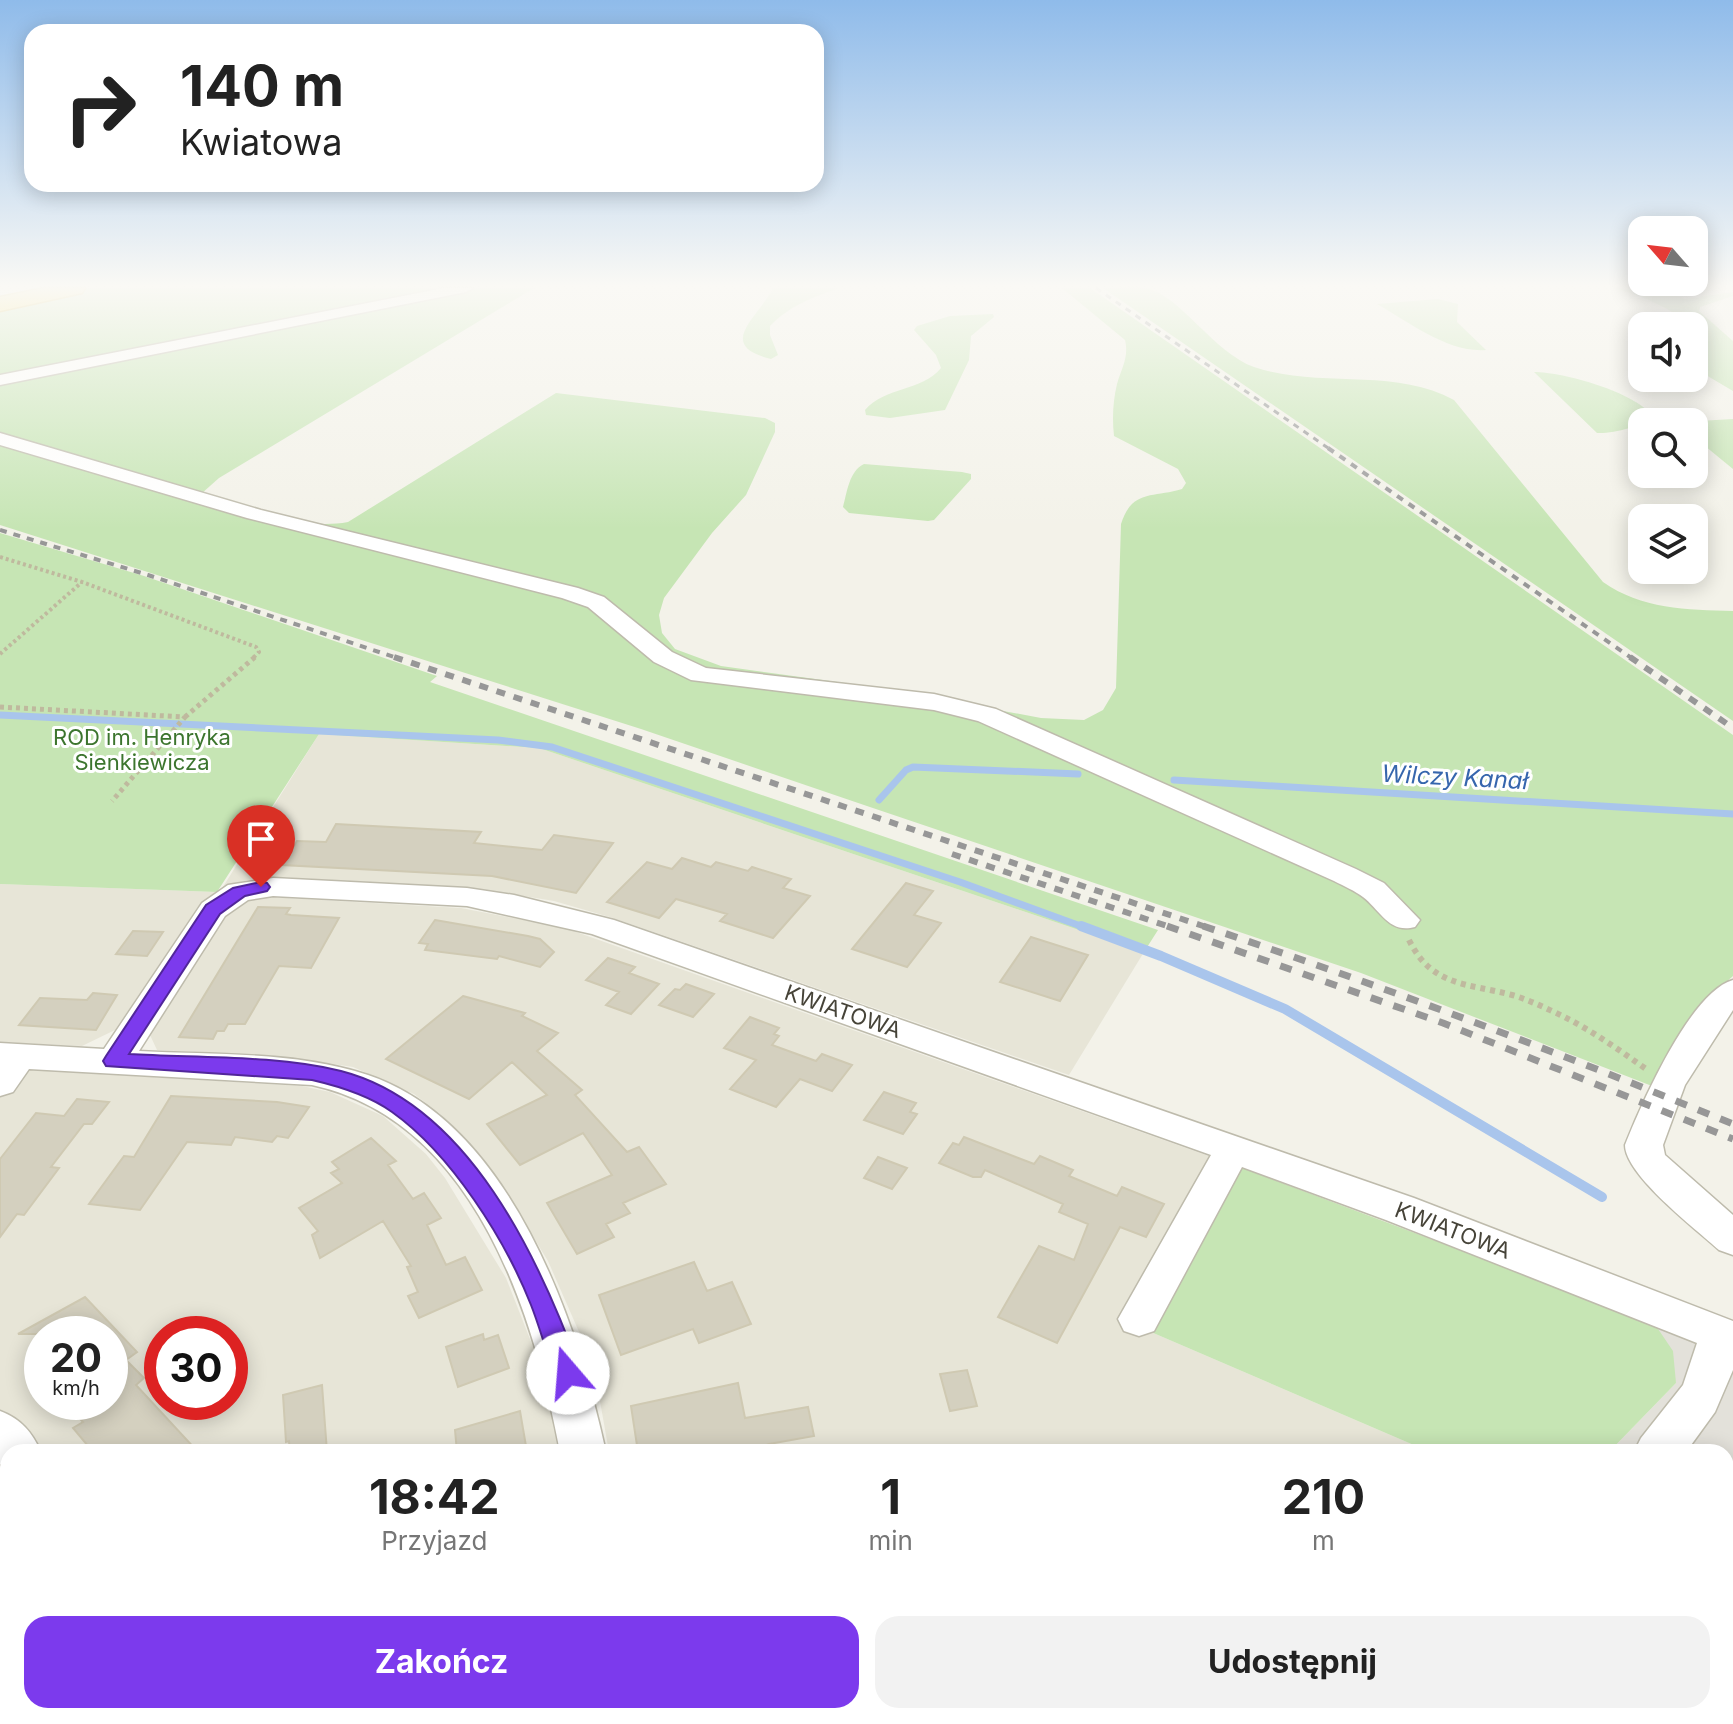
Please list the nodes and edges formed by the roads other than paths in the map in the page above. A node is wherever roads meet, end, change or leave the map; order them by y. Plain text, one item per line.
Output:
1 (58, 368) edge
2 (0, 380) edge
3 (0, 439) edge
4 (1404, 920) road end
5 (1733, 991) edge
6 (114, 1061) junction
7 (7, 1065) edge
8 (1233, 1149) junction
9 (1733, 1239) edge
10 (1139, 1319) dead end
11 (1726, 1336) edge
12 (582, 1444) edge
13 (1664, 1444) edge

1 - 2 street
3 - 4 street
5 - 9 street
6 - 7 street
6 - 8 street, KWIATOWA
6 - 12 street
8 - 10 street
8 - 11 street, KWIATOWA
11 - 13 street

